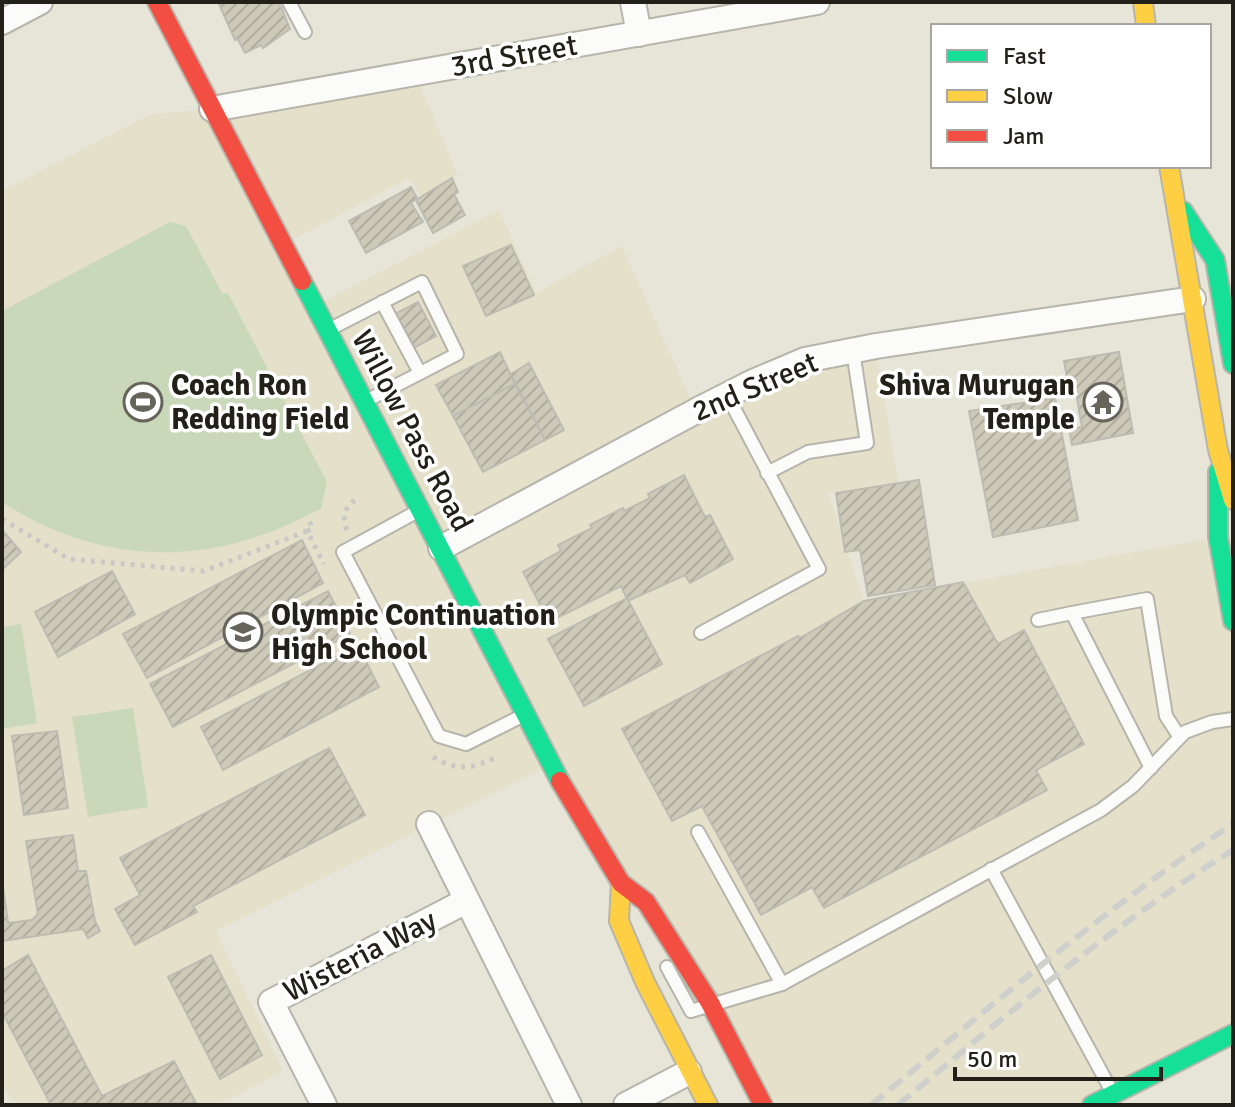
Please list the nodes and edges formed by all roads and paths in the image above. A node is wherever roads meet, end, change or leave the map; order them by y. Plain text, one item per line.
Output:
1 (40, 2) edge
2 (157, 2) edge
3 (289, 2) edge
4 (633, 2) edge
5 (817, 2) edge
6 (1143, 2) edge
7 (2, 22) edge
8 (1146, 24) edge
9 (305, 32) dead end
10 (639, 34) junction
11 (212, 109) junction
12 (1169, 168) edge
13 (1174, 196) junction
14 (1224, 259) edge
15 (1193, 299) junction
16 (382, 302) junction
17 (328, 330) junction
18 (853, 351) junction
19 (1233, 364) edge
20 (420, 373) junction
21 (727, 395) junction
22 (365, 402) junction
23 (1218, 450) junction
24 (767, 473) junction
25 (358, 498) dead end
26 (1233, 500) edge
27 (421, 510) junction
28 (2, 519) edge
29 (308, 519) dead end
30 (307, 531) junction
31 (337, 536) dead end
32 (326, 542) dead end
33 (316, 548) junction
34 (441, 548) junction
35 (331, 575) dead end
36 (1072, 613) junction
37 (1038, 620) dead end
38 (1233, 621) edge
39 (701, 633) dead end
40 (525, 715) junction
41 (1233, 719) edge
42 (1179, 736) junction
43 (430, 754) dead end
44 (495, 758) dead end
45 (1151, 768) junction
46 (429, 824) dead end
47 (698, 832) dead end
48 (991, 869) junction
49 (621, 883) junction
50 (466, 901) junction
51 (642, 922) dead end
52 (663, 960) dead end
53 (782, 984) junction
54 (710, 1003) junction
55 (1233, 1034) edge
56 (689, 1072) junction
57 (1113, 1094) junction
58 (324, 1105) edge
59 (569, 1105) edge
60 (626, 1105) edge
61 (708, 1105) edge
62 (763, 1105) edge
63 (1092, 1105) edge

1 - 7 street
2 - 11 main road, Willow Pass Road
3 - 9 lane
4 - 10 street
5 - 10 street, 3rd Street
6 - 8 main road
10 - 11 street, 3rd Street
11 - 17 main road, Willow Pass Road
12 - 13 main road
13 - 14 main road
13 - 15 main road
14 - 19 main road
15 - 18 street, 2nd Street
15 - 23 main road
16 - 17 lane
16 - 20 lane
16 - 20 lane
17 - 22 main road, Willow Pass Road
18 - 21 street, 2nd Street
18 - 24 lane
20 - 22 lane
21 - 24 lane
21 - 34 street, 2nd Street
22 - 27 main road, Willow Pass Road
23 - 26 main road
23 - 38 main road
24 - 39 lane
25 - 31 path
27 - 34 main road, Willow Pass Road
27 - 40 lane
28 - 30 path
29 - 30 path
30 - 33 path
32 - 33 path
33 - 35 path
34 - 40 main road, Willow Pass Road
36 - 37 lane
36 - 42 lane
36 - 45 lane
40 - 49 main road, Willow Pass Road
41 - 42 lane
42 - 45 lane
43 - 44 path
45 - 48 lane
46 - 50 street, Wisteria Way
47 - 53 lane
48 - 53 lane
48 - 57 lane
49 - 51 lane
49 - 54 main road, Willow Pass Road
49 - 56 main road
50 - 58 street, Wisteria Way
50 - 59 street, Wisteria Way
52 - 54 lane
53 - 54 lane
54 - 62 main road, Willow Pass Road
55 - 57 main road
56 - 60 street
56 - 61 main road
57 - 63 main road

